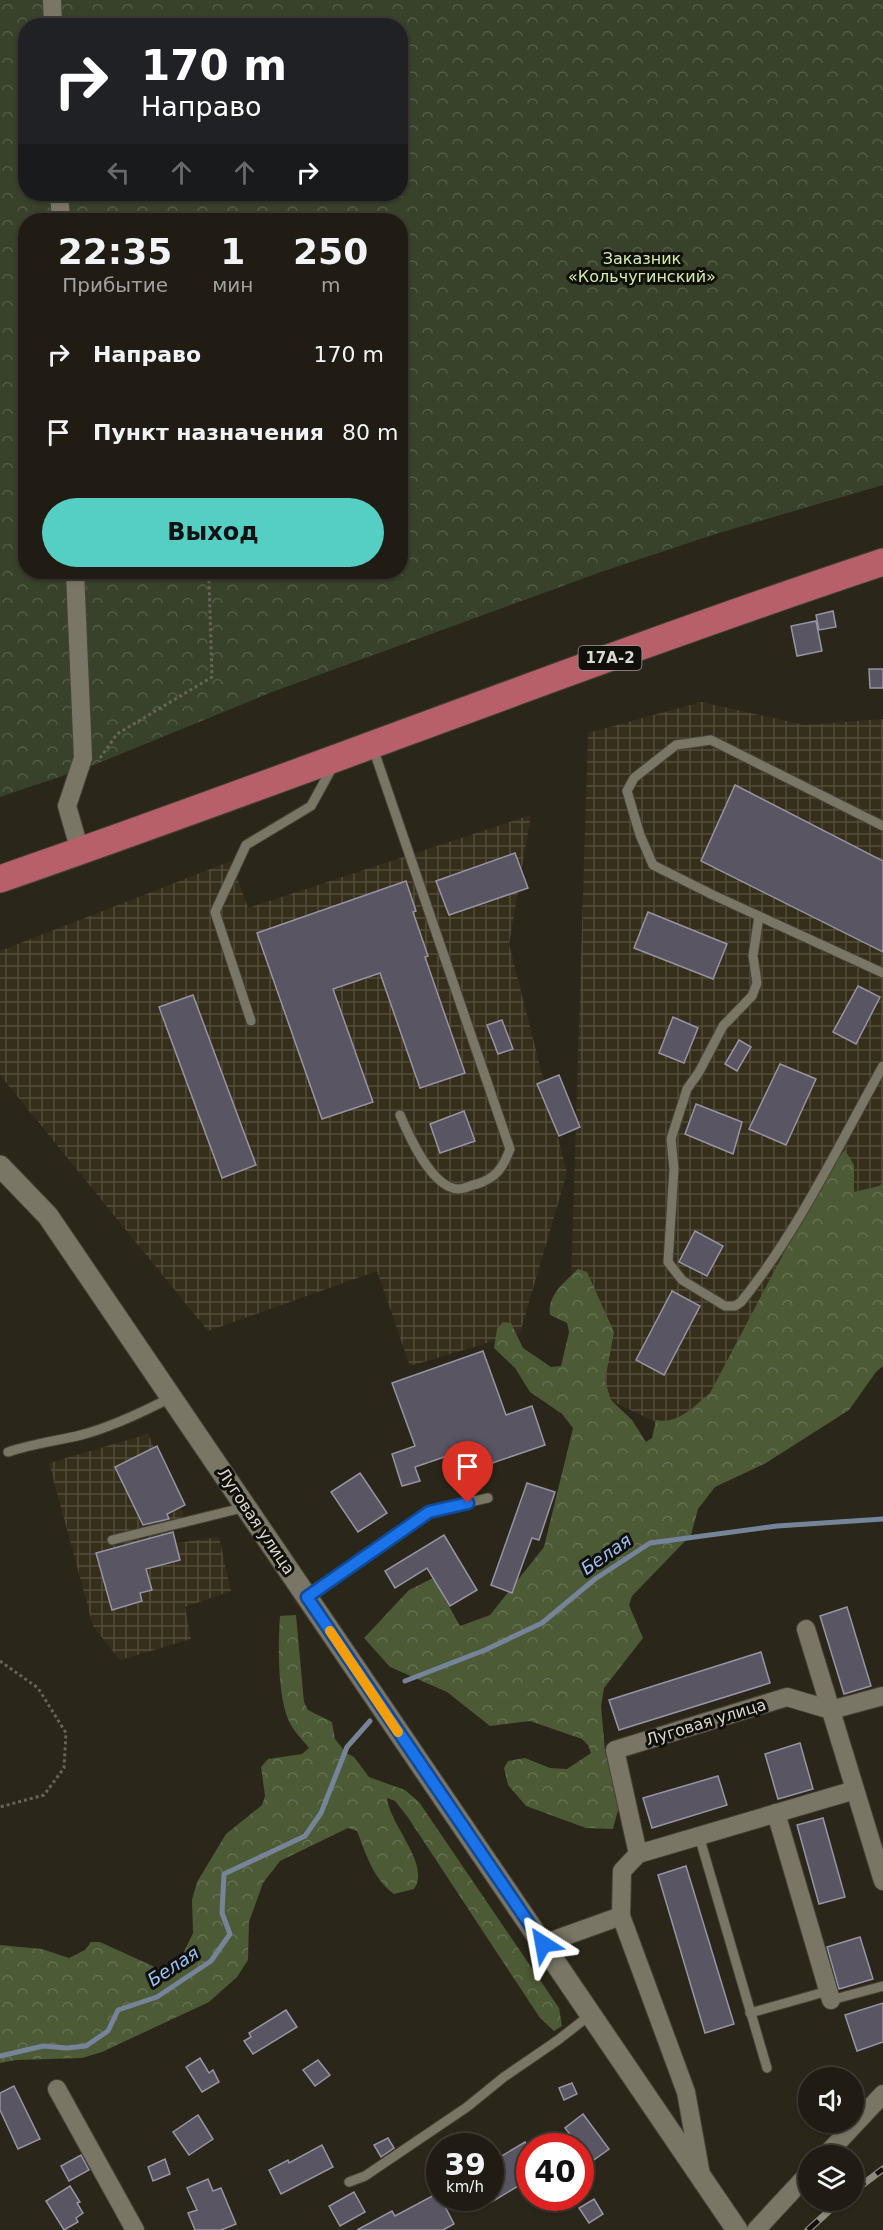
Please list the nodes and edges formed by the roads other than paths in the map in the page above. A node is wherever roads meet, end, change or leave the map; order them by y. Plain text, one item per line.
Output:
1 (51, 0) edge
2 (52, 18) edge
3 (883, 562) edge
4 (75, 579) edge
5 (372, 746) junction
6 (338, 757) junction
7 (883, 826) edge
8 (80, 851) junction
9 (0, 879) edge
10 (759, 916) junction
11 (883, 973) edge
12 (251, 1021) dead end
13 (883, 1066) edge
14 (400, 1115) dead end
15 (0, 1166) edge
16 (172, 1397) junction
17 (8, 1452) dead end
18 (488, 1498) dead end
19 (246, 1507) junction
20 (112, 1540) dead end
21 (307, 1597) junction
22 (806, 1629) dead end
23 (883, 1695) edge
24 (831, 1710) junction
25 (855, 1791) junction
26 (776, 1814) junction
27 (699, 1836) junction
28 (638, 1854) junction
29 (883, 1881) edge
30 (621, 1916) junction
31 (543, 1944) junction
32 (883, 1986) edge
33 (829, 1996) junction
34 (750, 2013) junction
35 (590, 2015) junction
36 (767, 2068) dead end
37 (57, 2089) dead end
38 (883, 2094) edge
39 (835, 2145) edge
40 (701, 2178) junction
41 (349, 2182) dead end
42 (798, 2185) edge
43 (135, 2230) edge
44 (736, 2230) edge
45 (756, 2230) edge

1 - 2 street
3 - 5 main road, 17А-2
4 - 8 street
5 - 6 main road, 17А-2
5 - 14 lane
6 - 8 main road, 17А-2
6 - 12 lane
7 - 10 lane
8 - 9 main road, 17А-2
10 - 11 lane
10 - 13 lane
15 - 16 street, Луговая улица
16 - 17 lane
16 - 19 street, Луговая улица
18 - 21 lane
19 - 20 lane
19 - 21 street, Луговая улица
21 - 31 street, Луговая улица
22 - 24 street
23 - 24 street
24 - 25 street
24 - 28 street, Луговая улица
25 - 26 street
25 - 29 street
26 - 27 street
26 - 33 street
27 - 28 street
27 - 34 lane
28 - 30 street, Луговая улица
30 - 31 street
30 - 40 street, Луговая улица
31 - 35 street, Луговая улица
32 - 33 lane
33 - 34 lane
34 - 36 lane
35 - 40 street, Луговая улица
35 - 41 lane
37 - 43 street
38 - 39 street
40 - 44 street, Луговая улица
42 - 45 street

